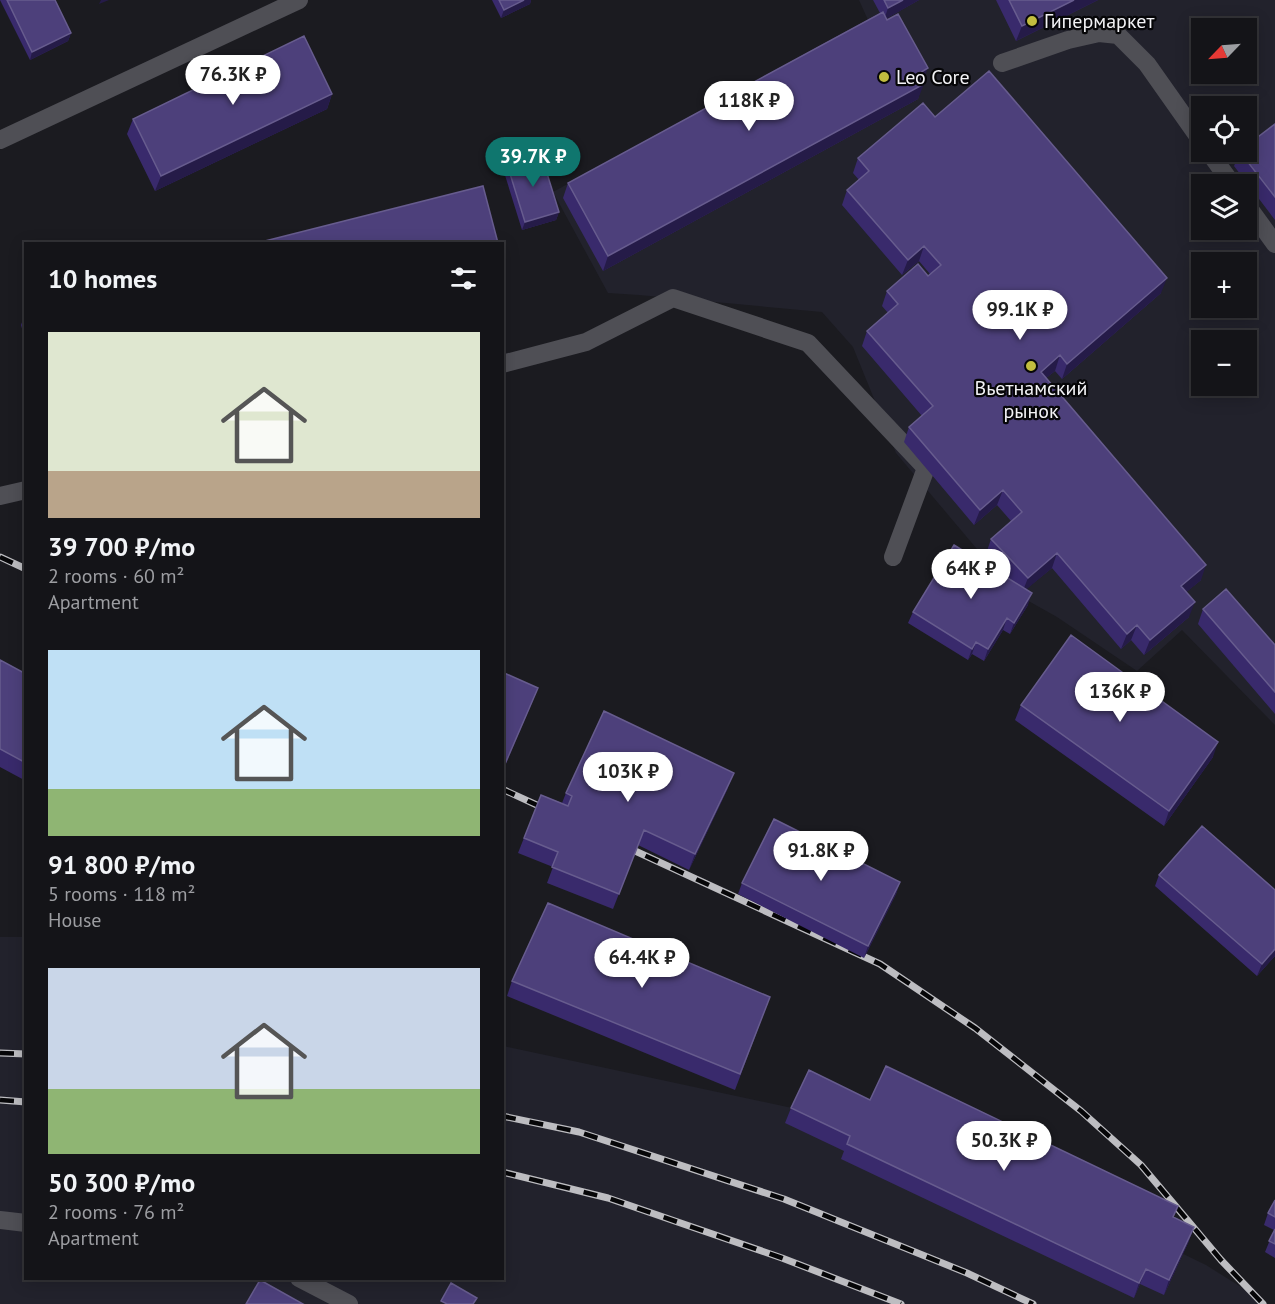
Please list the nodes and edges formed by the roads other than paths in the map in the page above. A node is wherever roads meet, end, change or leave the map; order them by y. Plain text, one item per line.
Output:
1 (298, 0) edge
2 (1002, 63) dead end
3 (1191, 126) edge
4 (0, 140) edge
5 (1257, 219) edge
6 (1275, 244) edge
7 (504, 363) edge
8 (24, 490) edge
9 (0, 496) edge
10 (893, 557) dead end
11 (0, 1220) edge
12 (24, 1223) edge
13 (303, 1280) edge
14 (349, 1304) edge

1 - 4 street
2 - 3 street
5 - 6 street
7 - 10 street
8 - 9 street
11 - 12 street
13 - 14 street

